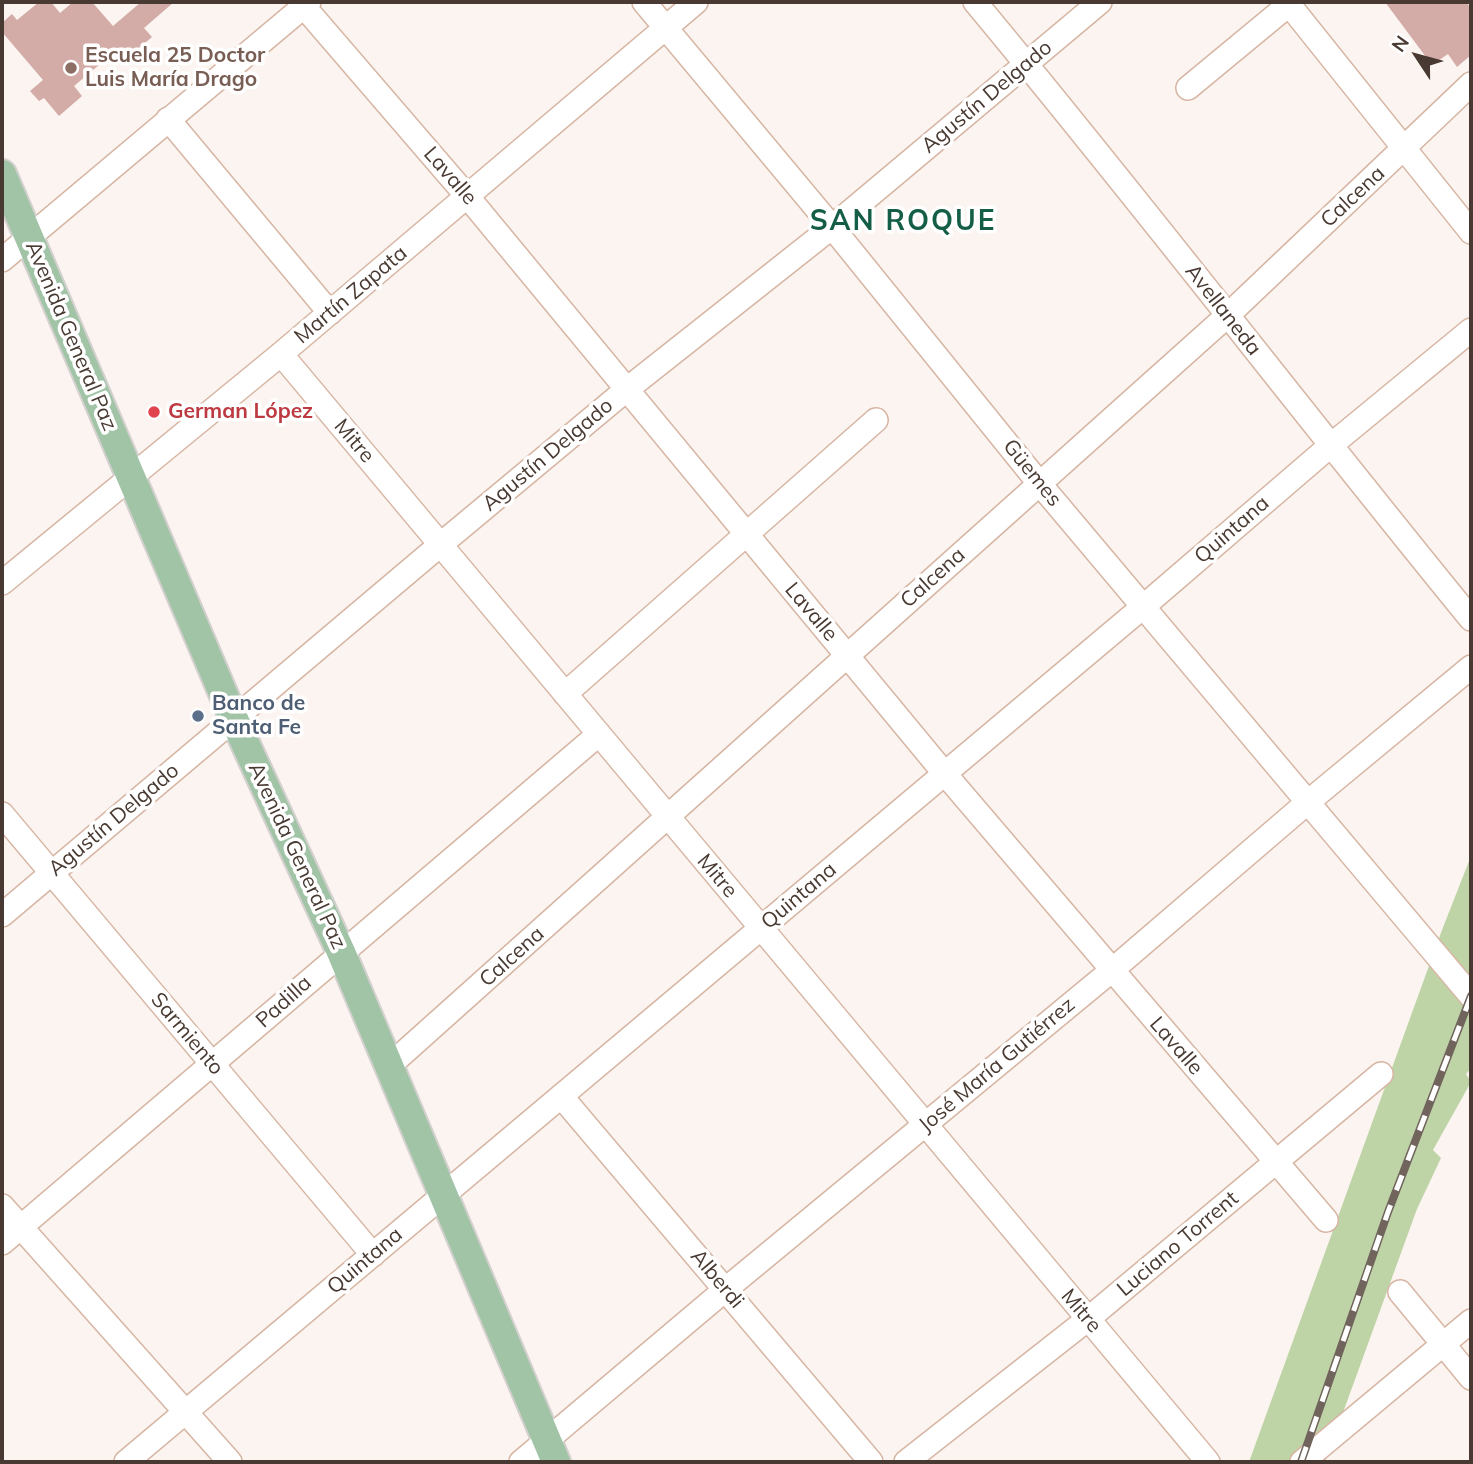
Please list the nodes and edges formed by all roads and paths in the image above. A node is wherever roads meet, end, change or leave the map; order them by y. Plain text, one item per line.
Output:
1 (644, 2) edge
2 (696, 2) edge
3 (975, 2) edge
4 (1100, 2) edge
5 (304, 3) edge
6 (1290, 3) edge
7 (665, 27) junction
8 (1027, 64) junction
9 (1471, 84) edge
10 (1188, 88) dead end
11 (168, 119) junction
12 (1405, 149) junction
13 (2, 174) edge
14 (467, 196) junction
15 (832, 227) junction
16 (1471, 232) edge
17 (29, 237) junction
18 (2, 260) edge
19 (330, 313) junction
20 (1228, 315) junction
21 (1471, 330) edge
22 (281, 354) junction
23 (626, 390) junction
24 (876, 420) dead end
25 (1329, 446) junction
26 (131, 477) junction
27 (1039, 483) junction
28 (746, 536) junction
29 (440, 545) junction
30 (2, 583) edge
31 (1144, 606) junction
32 (1471, 619) edge
33 (848, 655) junction
34 (1471, 667) edge
35 (565, 694) junction
36 (234, 719) junction
37 (599, 734) junction
38 (945, 774) junction
39 (1308, 802) junction
40 (2, 814) edge
41 (669, 818) junction
42 (51, 872) junction
43 (2, 915) edge
44 (761, 928) junction
45 (341, 952) junction
46 (1111, 971) junction
47 (1471, 996) edge
48 (213, 1066) junction
49 (389, 1066) junction
50 (1381, 1074) dead end
51 (561, 1096) junction
52 (925, 1125) junction
53 (1276, 1162) junction
54 (445, 1195) junction
55 (2, 1206) edge
56 (1326, 1220) dead end
57 (20, 1228) junction
58 (2, 1243) edge
59 (373, 1255) junction
60 (726, 1289) junction
61 (1401, 1292) dead end
62 (1088, 1319) junction
63 (1471, 1321) edge
64 (1444, 1343) junction
65 (1471, 1378) edge
66 (186, 1412) junction
67 (551, 1452) edge
68 (126, 1462) edge
69 (230, 1462) edge
70 (521, 1462) edge
71 (871, 1462) edge
72 (906, 1462) edge
73 (1208, 1462) edge
74 (1302, 1462) edge

1 - 7 street, Güemes
2 - 7 street, Martín Zapata
3 - 8 street, Avellaneda
4 - 8 street, Agustín Delgado
5 - 11 street
5 - 14 street, Lavalle
6 - 10 street
6 - 12 street
7 - 14 street, Martín Zapata
7 - 15 street, Güemes
8 - 15 street, Agustín Delgado
8 - 20 street, Avellaneda
9 - 12 street, Calcena
11 - 17 street
11 - 19 street
12 - 16 street
12 - 20 street, Calcena
13 - 17 main road, Avenida General Paz
14 - 19 street, Martín Zapata
14 - 23 street, Lavalle
15 - 23 street, Agustín Delgado
15 - 27 street, Güemes
17 - 18 street
17 - 26 main road, Avenida General Paz
19 - 22 street, Martín Zapata
20 - 25 street, Avellaneda
20 - 27 street, Calcena
21 - 25 street, Quintana
22 - 26 street, Martín Zapata
22 - 29 street, Mitre
23 - 28 street, Lavalle
23 - 29 street, Agustín Delgado
24 - 28 street
25 - 31 street, Quintana
25 - 32 street, Avellaneda
26 - 30 street, Martín Zapata
26 - 36 main road, Avenida General Paz
27 - 31 street, Güemes
27 - 33 street, Calcena
28 - 33 street, Lavalle
28 - 35 street
29 - 35 street, Mitre
29 - 36 street, Agustín Delgado
31 - 38 street, Quintana
31 - 39 street, Güemes
33 - 38 street, Lavalle
33 - 41 street, Calcena
34 - 39 street, José María Gutiérrez
35 - 37 street, Mitre
36 - 42 street, Agustín Delgado
36 - 45 main road, Avenida General Paz
37 - 41 street, Mitre
37 - 45 street, Padilla
38 - 44 street, Quintana
38 - 46 street, Lavalle
39 - 46 street, José María Gutiérrez
39 - 47 street, Güemes
40 - 42 street, Sarmiento
41 - 44 street, Mitre
41 - 49 street, Calcena
42 - 43 street, Agustín Delgado
42 - 48 street, Sarmiento
44 - 51 street, Quintana
44 - 52 street, Mitre
45 - 48 street, Padilla
45 - 49 main road, Avenida General Paz
46 - 52 street, José María Gutiérrez
46 - 53 street, Lavalle
48 - 57 street, Padilla
48 - 59 street, Sarmiento
49 - 54 main road, Avenida General Paz
50 - 53 street, Luciano Torrent
51 - 54 street, Quintana
51 - 60 street, Alberdi
52 - 60 street, José María Gutiérrez
52 - 62 street, Mitre
53 - 56 street, Lavalle
53 - 62 street, Luciano Torrent
54 - 59 street, Quintana
54 - 67 main road, Avenida General Paz
55 - 57 street
57 - 58 street, Padilla
57 - 66 street
59 - 66 street, Quintana
60 - 67 street, José María Gutiérrez
60 - 71 street, Alberdi
61 - 64 street
62 - 72 street, Luciano Torrent
62 - 73 street, Mitre
63 - 64 street
64 - 65 street
64 - 74 street
66 - 68 street, Quintana
66 - 69 street
67 - 70 street, José María Gutiérrez

